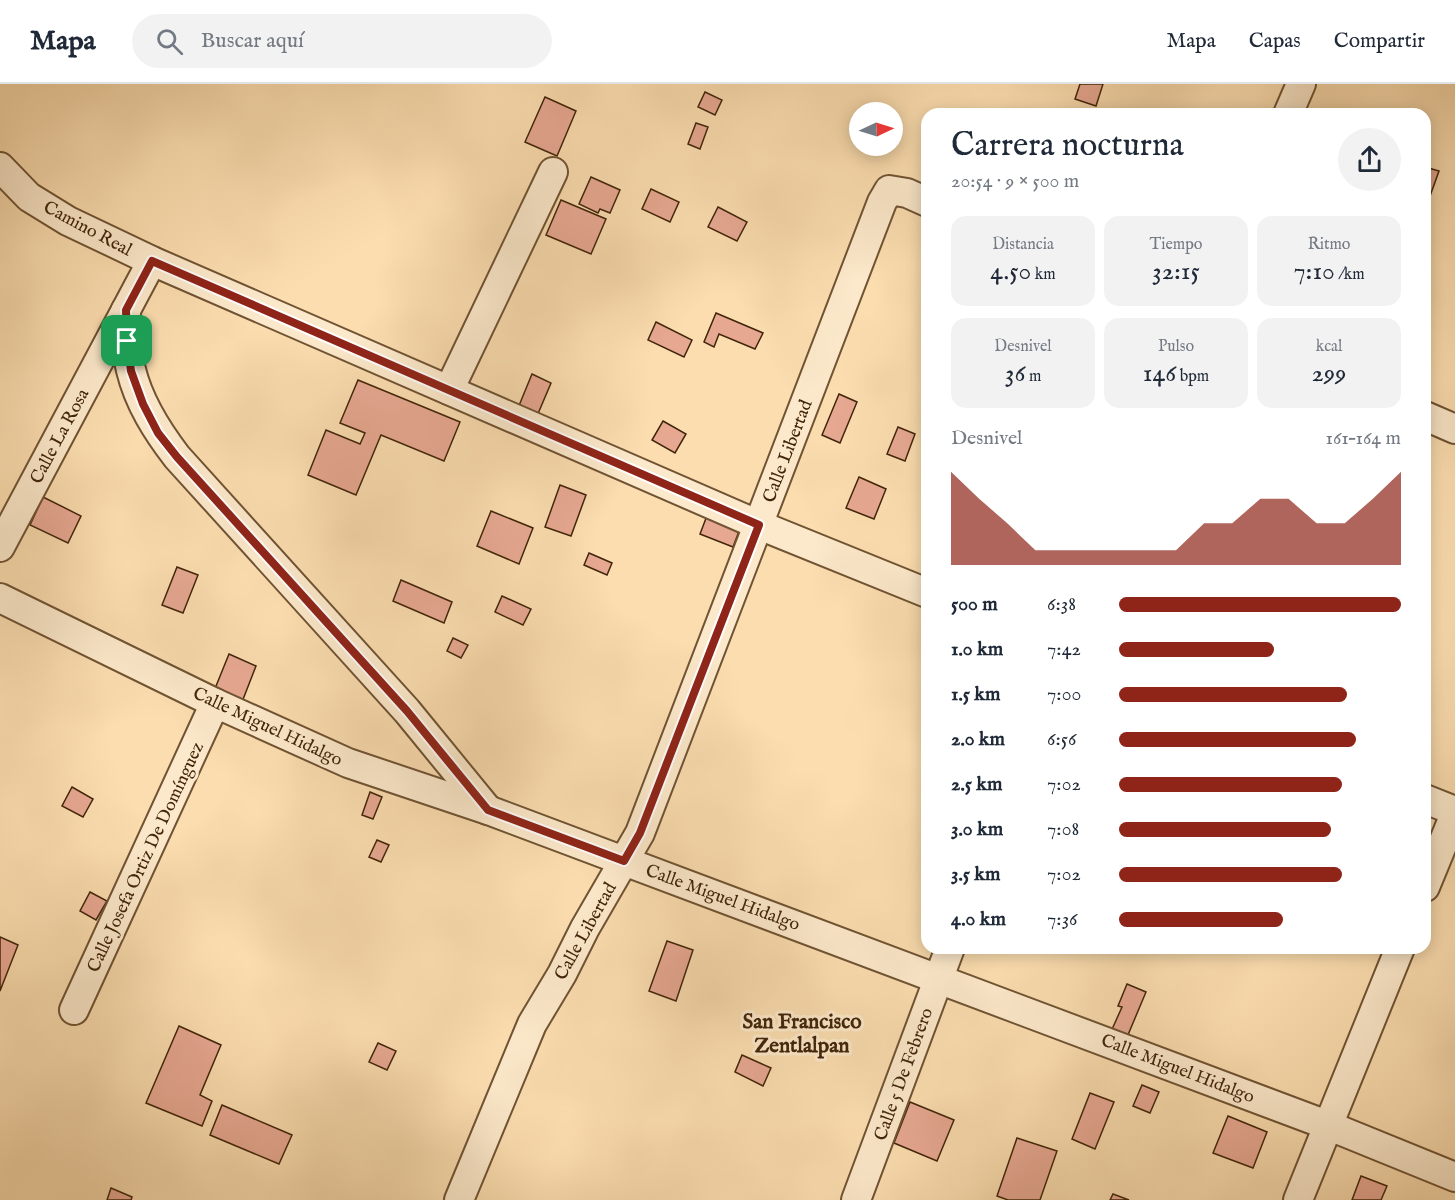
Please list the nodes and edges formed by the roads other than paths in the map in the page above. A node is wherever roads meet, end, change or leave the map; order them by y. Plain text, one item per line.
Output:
1 (1300, 84) edge
2 (1290, 108) edge
3 (0, 167) edge
4 (553, 172) dead end
5 (921, 200) edge
6 (152, 261) junction
7 (126, 310) junction
8 (449, 390) junction
9 (1431, 419) edge
10 (1455, 429) edge
11 (759, 525) junction
12 (0, 547) edge
13 (921, 591) edge
14 (0, 597) edge
15 (215, 703) junction
16 (1431, 802) edge
17 (488, 810) junction
18 (1455, 813) edge
19 (624, 861) junction
20 (1431, 872) edge
21 (948, 954) edge
22 (1398, 954) edge
23 (939, 978) junction
24 (75, 1010) dead end
25 (1328, 1125) junction
26 (1455, 1177) edge
27 (459, 1200) edge
28 (856, 1200) edge
29 (1298, 1200) edge

1 - 2 street
3 - 6 street, Camino Real
4 - 8 street
5 - 11 street, Calle Libertad
6 - 7 street, Calle La Rosa
6 - 8 street, Camino Real
7 - 12 street, Calle La Rosa
7 - 17 street
8 - 11 street, Camino Real
9 - 10 street
11 - 13 street, Camino Real
11 - 19 street, Calle Libertad
14 - 15 street, Calle Miguel Hidalgo
15 - 17 street, Calle Miguel Hidalgo
15 - 24 street, Calle Josefa Ortiz De Domínguez
16 - 18 street
17 - 19 street, Calle Miguel Hidalgo
18 - 20 street
19 - 23 street, Calle Miguel Hidalgo
19 - 27 street, Calle Libertad
21 - 23 street, Calle 5 De Febrero
22 - 25 street
23 - 25 street, Calle Miguel Hidalgo
23 - 28 street, Calle 5 De Febrero
25 - 26 street, Calle Miguel Hidalgo
25 - 29 street

